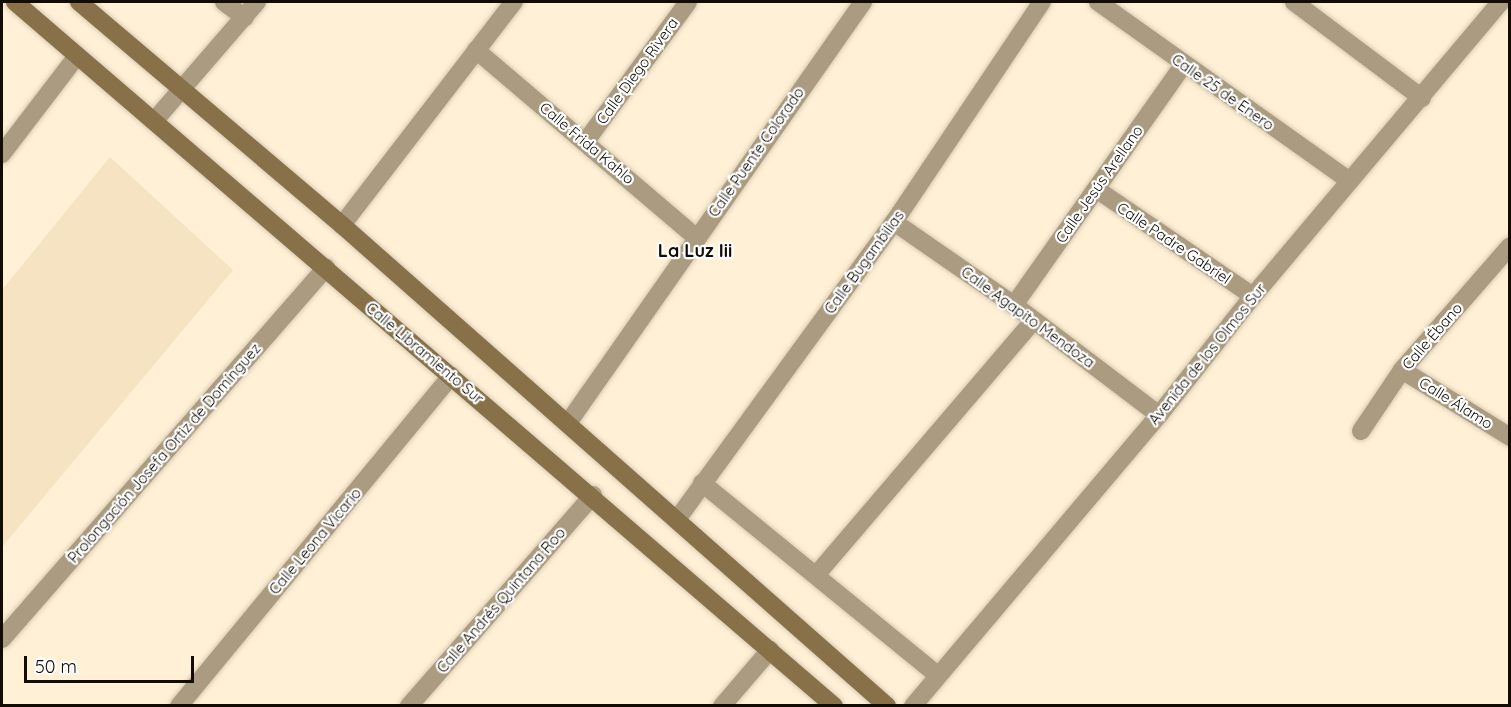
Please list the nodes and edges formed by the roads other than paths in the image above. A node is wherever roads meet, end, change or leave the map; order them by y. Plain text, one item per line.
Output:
1 (15, 2) edge
2 (79, 2) edge
3 (224, 2) edge
4 (257, 2) edge
5 (514, 2) edge
6 (688, 2) edge
7 (863, 2) edge
8 (1042, 2) edge
9 (1098, 2) edge
10 (1501, 2) edge
11 (1302, 4) edge
12 (245, 18) junction
13 (476, 50) junction
14 (77, 56) junction
15 (1184, 64) junction
16 (182, 91) junction
17 (1422, 98) junction
18 (155, 120) junction
19 (586, 141) junction
20 (2, 154) edge
21 (1350, 181) junction
22 (1096, 189) junction
23 (894, 222) junction
24 (342, 225) junction
25 (696, 237) junction
26 (1509, 246) edge
27 (326, 268) junction
28 (1253, 296) junction
29 (1014, 304) junction
30 (1033, 321) junction
31 (1402, 370) junction
32 (451, 375) junction
33 (1160, 415) junction
34 (568, 423) junction
35 (1361, 431) dead end
36 (1509, 437) edge
37 (702, 483) junction
38 (593, 495) junction
39 (678, 518) junction
40 (817, 574) junction
41 (2, 639) edge
42 (770, 650) junction
43 (937, 675) junction
44 (179, 705) edge
45 (409, 705) edge
46 (722, 705) edge
47 (834, 705) edge
48 (887, 705) edge
49 (913, 705) edge

1 - 14 street, Calle Libramiento Sur
2 - 16 street
3 - 12 street
4 - 12 street
5 - 13 street
6 - 19 street, Calle Diego Rivera
7 - 25 street, Calle Puente Colorado
8 - 23 street, Calle Bugambilias
9 - 15 street, Calle 25 de Enero
10 - 17 street, Avenida de los Olmos Sur
11 - 17 street
12 - 16 street
13 - 19 street, Calle Frida Kahlo
13 - 24 street
14 - 18 street, Calle Libramiento Sur
14 - 20 street
15 - 21 street, Calle 25 de Enero
15 - 22 street, Calle Jesús Arellano
16 - 18 street
16 - 24 street
17 - 21 street, Avenida de los Olmos Sur
18 - 27 street, Calle Libramiento Sur
19 - 25 street, Calle Frida Kahlo
21 - 28 street, Avenida de los Olmos Sur
22 - 28 street, Calle Padre Gabriel
22 - 29 street, Calle Jesús Arellano
23 - 29 street, Calle Agapito Mendoza
23 - 37 street, Calle Bugambilias
24 - 34 street
25 - 34 street, Calle Puente Colorado
26 - 31 street, Calle Ébano
27 - 32 street, Calle Libramiento Sur
27 - 41 street, Prolongación Josefa Ortiz de Domínguez
28 - 33 street, Avenida de los Olmos Sur
29 - 30 street, Calle Agapito Mendoza
30 - 33 street, Calle Agapito Mendoza
30 - 40 street
31 - 35 street, Calle Ébano
31 - 36 street, Calle Álamo
32 - 38 street, Calle Libramiento Sur
32 - 44 street, Calle Leona Vicario
33 - 43 street, Avenida de los Olmos Sur
34 - 39 street
37 - 39 street, Calle Bugambilias
37 - 40 street
38 - 42 street, Calle Libramiento Sur
38 - 45 street, Calle Andrés Quintana Roo
39 - 48 street
40 - 43 street
42 - 46 street
42 - 47 street, Calle Libramiento Sur
43 - 49 street, Avenida de los Olmos Sur

